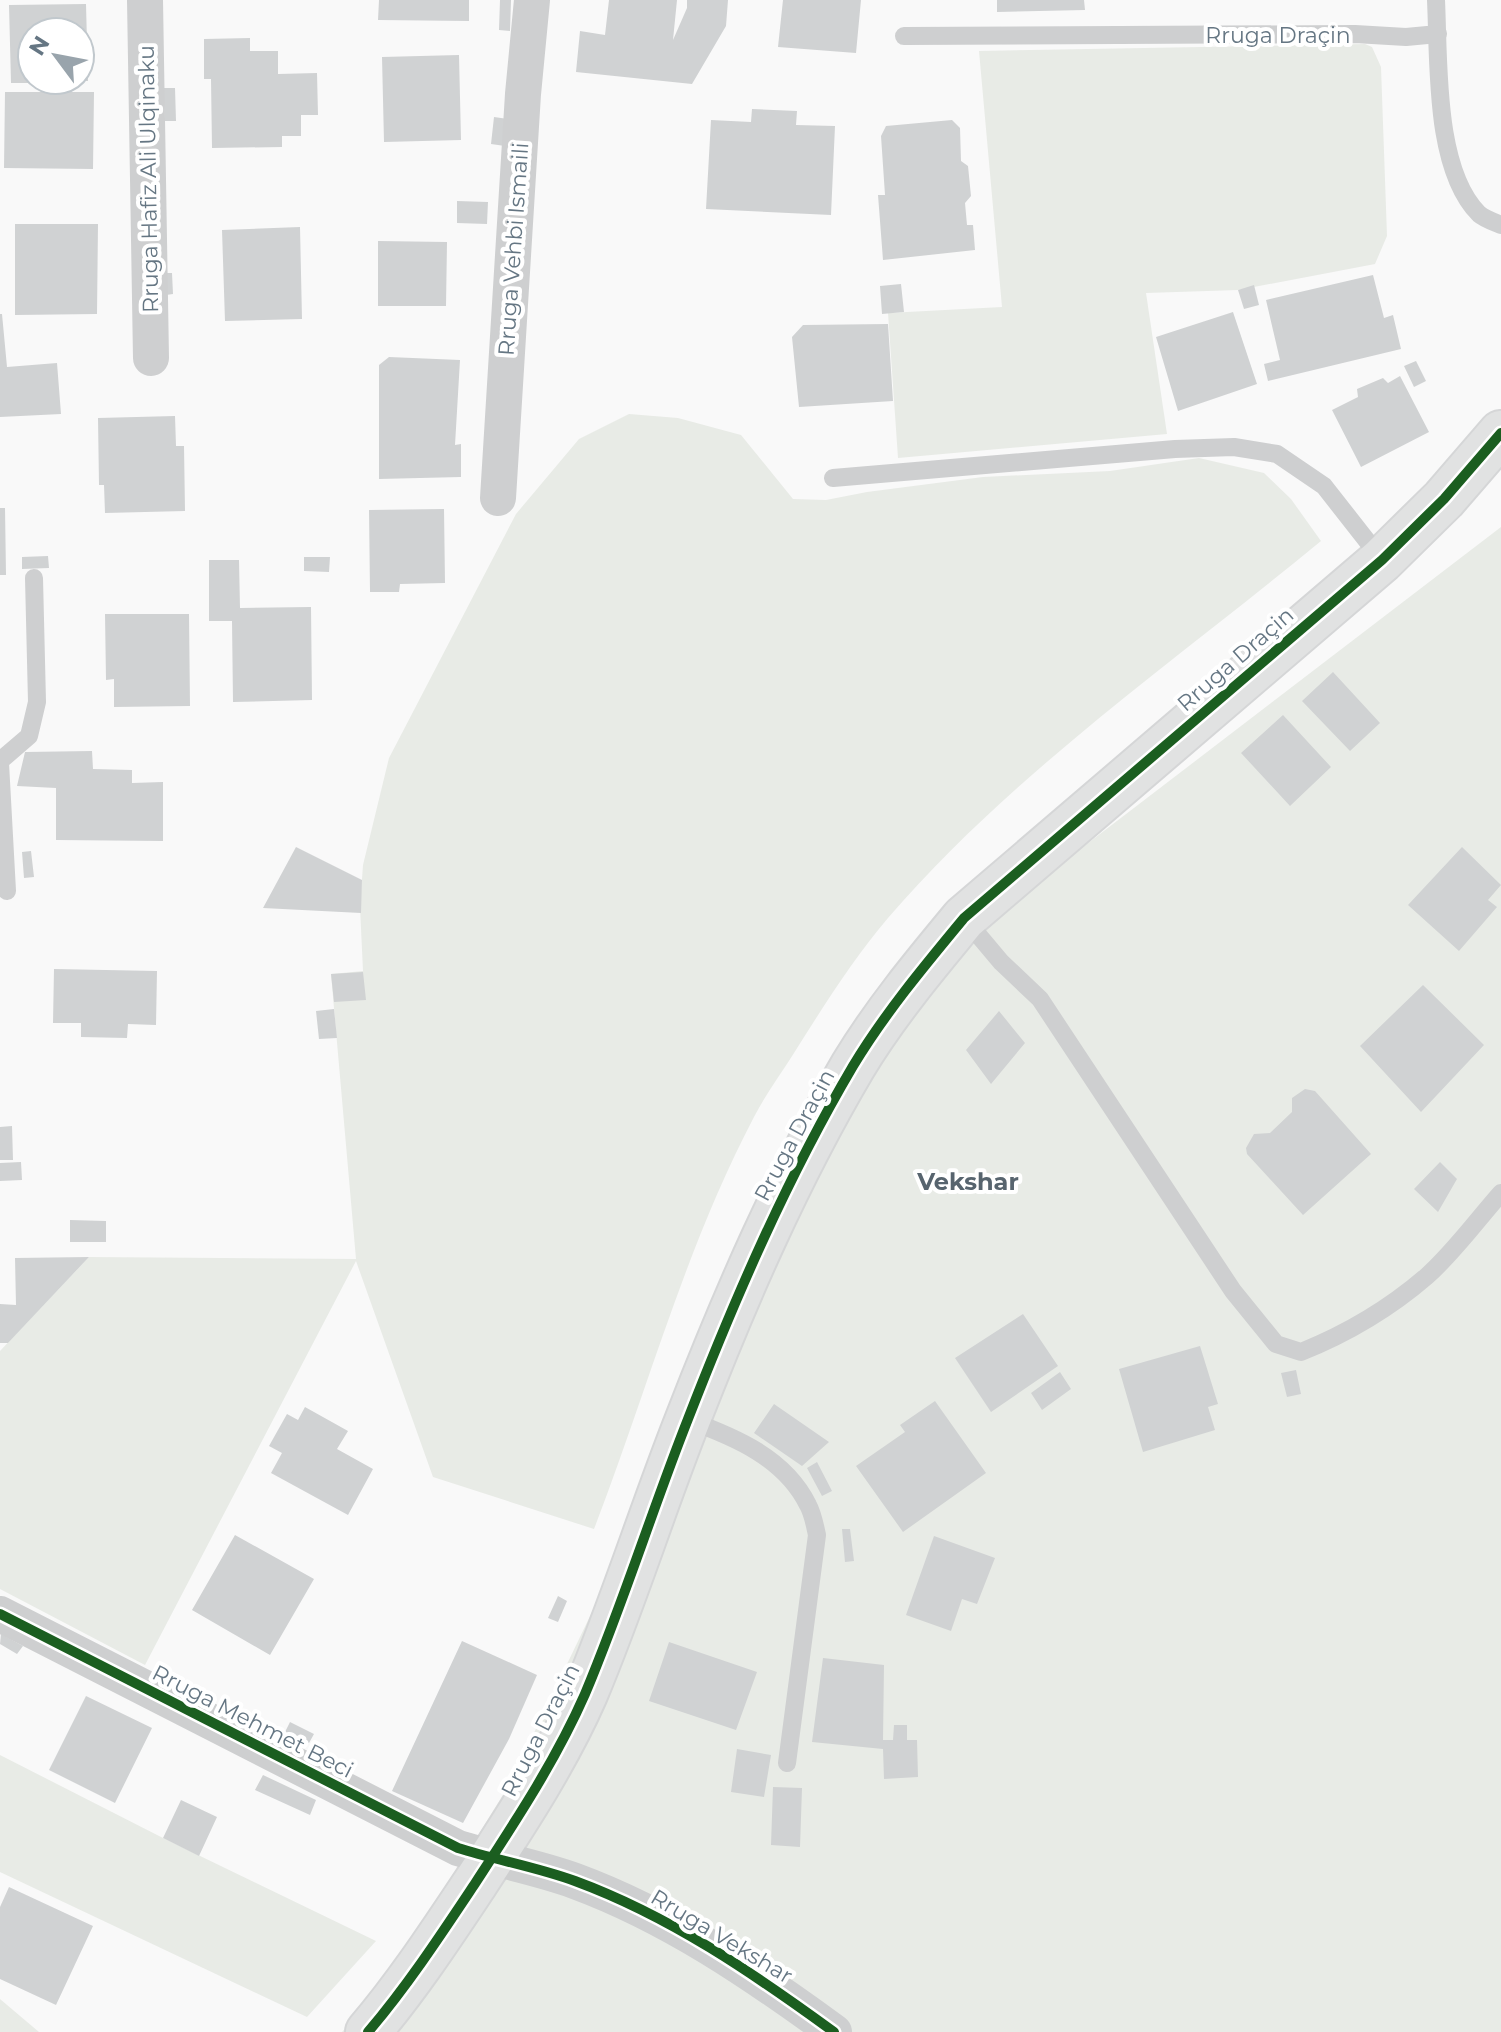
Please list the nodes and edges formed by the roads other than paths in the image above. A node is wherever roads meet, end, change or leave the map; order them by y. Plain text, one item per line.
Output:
1 (145, 0) edge
2 (532, 0) edge
3 (1436, 0) edge
4 (1438, 34) junction
5 (904, 36) dead end
6 (1501, 225) edge
7 (151, 358) dead end
8 (1501, 433) edge
9 (833, 478) dead end
10 (498, 498) dead end
11 (1382, 560) junction
12 (34, 578) dead end
13 (0, 762) edge
14 (7, 891) dead end
15 (964, 918) junction
16 (1501, 1193) edge
17 (687, 1420) junction
18 (0, 1614) edge
19 (787, 1763) dead end
20 (491, 1859) junction
21 (368, 2032) edge
22 (834, 2032) edge

1 - 7 street, Rruga Hafiz Ali Ulqinaku
2 - 10 street, Rruga Vehbi Ismaili
3 - 4 lane
4 - 5 lane, Rruga Draçin
4 - 6 lane
8 - 11 main road, Rruga Draçin
9 - 11 lane
11 - 15 main road, Rruga Draçin
12 - 13 lane
13 - 14 lane
15 - 16 lane
15 - 17 main road, Rruga Draçin
17 - 19 lane
17 - 20 main road, Rruga Draçin
18 - 20 street, Rruga Mehmet Beci
20 - 21 main road, Rruga Draçin
20 - 22 street, Rruga Vekshar

